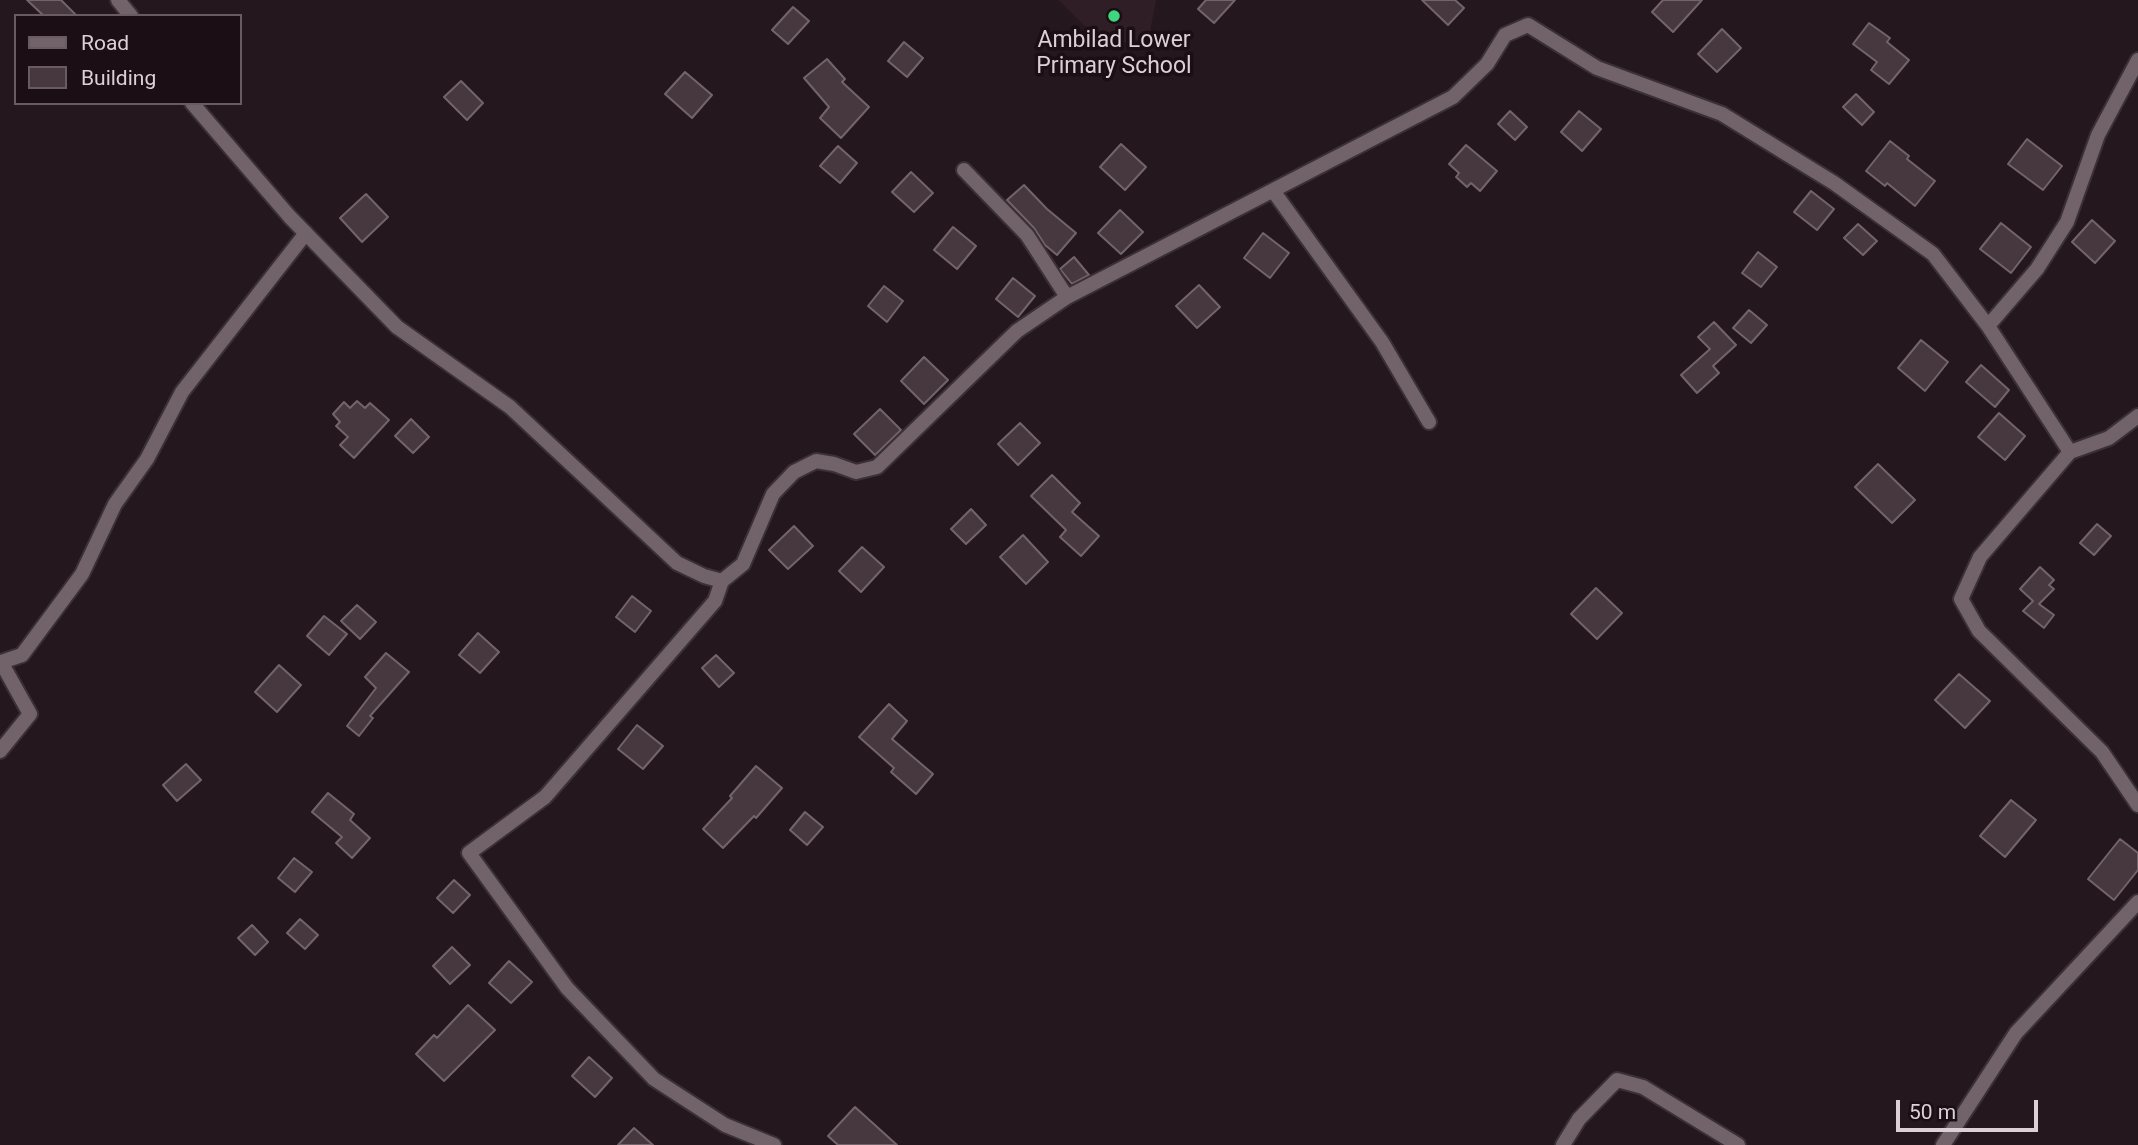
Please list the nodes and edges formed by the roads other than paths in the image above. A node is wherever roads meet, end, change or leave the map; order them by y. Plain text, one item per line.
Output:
1 (118, 0) edge
2 (129, 14) edge
3 (2138, 60) edge
4 (194, 105) edge
5 (964, 170) dead end
6 (1274, 192) junction
7 (306, 233) junction
8 (1068, 298) junction
9 (1988, 326) junction
10 (2138, 416) edge
11 (1429, 422) dead end
12 (2070, 452) junction
13 (722, 581) junction
14 (0, 751) edge
15 (2138, 805) edge
16 (2138, 902) edge
17 (774, 1145) edge
18 (1563, 1145) edge
19 (1738, 1145) edge
20 (1943, 1145) edge

1 - 2 street
3 - 9 street
4 - 7 street
5 - 8 street
6 - 8 street
6 - 9 street
6 - 11 street
7 - 13 street
7 - 14 street
8 - 13 street
9 - 12 street
10 - 12 street
12 - 15 street
13 - 17 street
16 - 20 street
18 - 19 street

